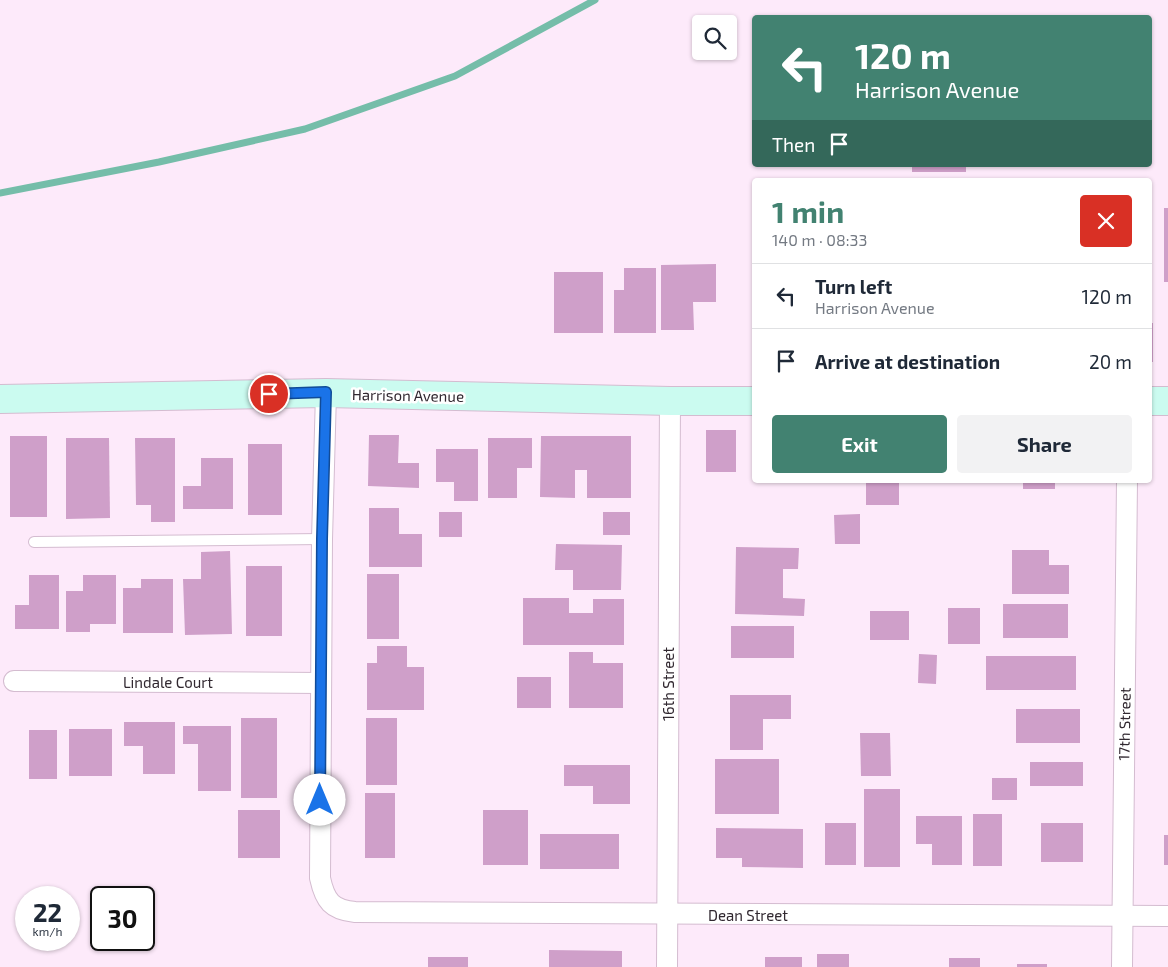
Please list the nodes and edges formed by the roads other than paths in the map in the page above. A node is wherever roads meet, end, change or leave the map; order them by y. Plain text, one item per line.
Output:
1 (326, 392) junction
2 (0, 398) edge
3 (670, 401) junction
4 (752, 401) edge
5 (1152, 401) edge
6 (1168, 401) edge
7 (1127, 483) edge
8 (322, 539) junction
9 (34, 542) dead end
10 (14, 681) dead end
11 (321, 683) junction
12 (667, 915) junction
13 (1122, 916) junction
14 (1168, 916) edge
15 (667, 967) edge
16 (1122, 967) edge

1 - 2 main road, Harrison Avenue
1 - 3 main road, Harrison Avenue
1 - 8 street
3 - 4 main road, Harrison Avenue
3 - 12 street, 16th Street
5 - 6 main road
7 - 13 street, 17th Street
8 - 9 lane
8 - 11 street
10 - 11 street, Lindale Court
11 - 12 street, Dean Street
12 - 13 street, Dean Street
12 - 15 street, 16th Street
13 - 14 street, Dean Street
13 - 16 street, 17th Street

